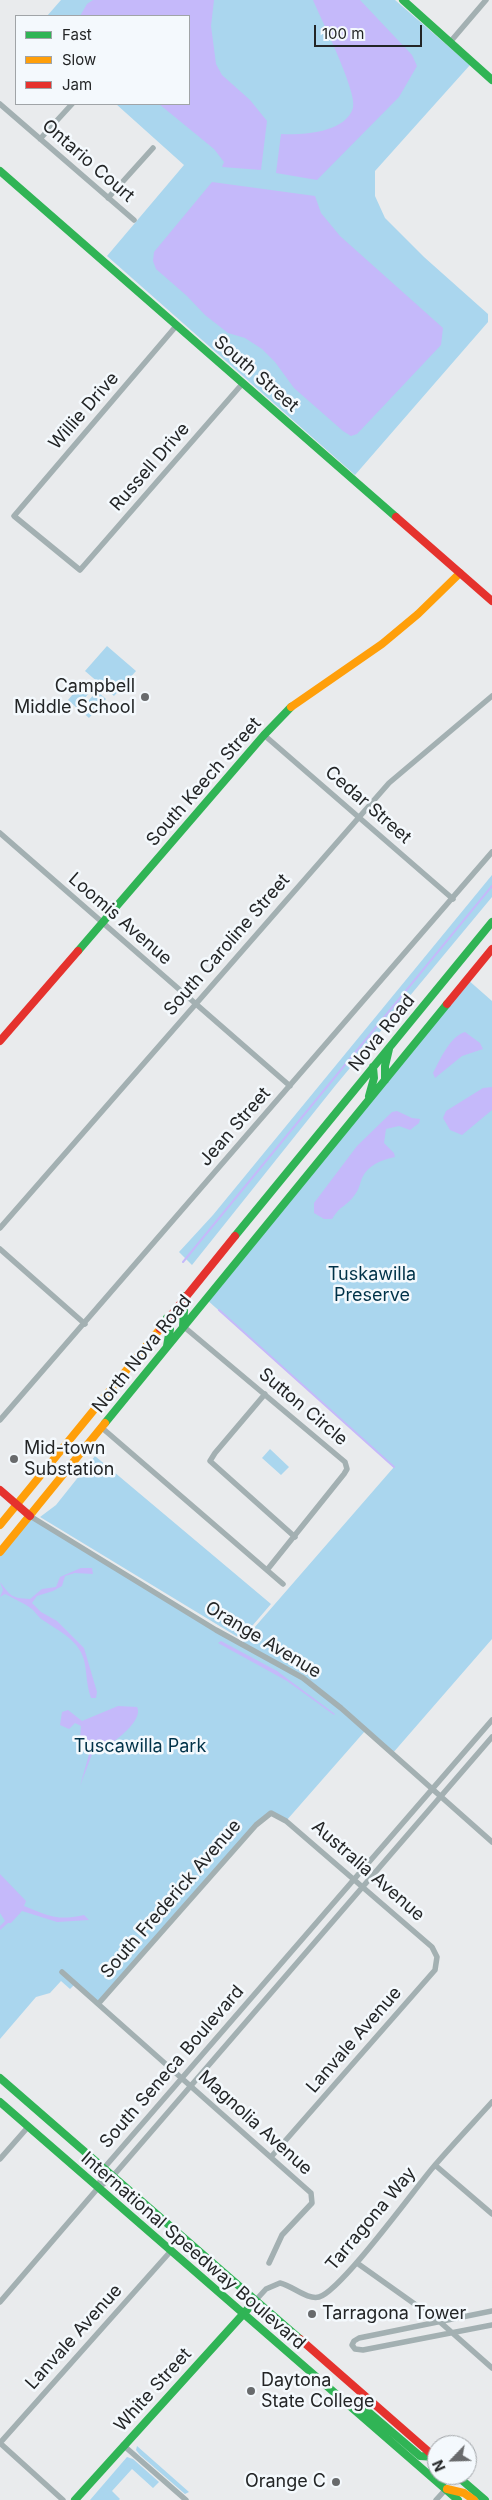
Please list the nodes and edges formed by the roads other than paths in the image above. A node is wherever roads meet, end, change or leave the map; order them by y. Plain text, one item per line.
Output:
1 (404, 0) edge
2 (486, 0) edge
3 (451, 41) junction
4 (492, 80) edge
5 (0, 104) edge
6 (71, 105) edge
7 (40, 139) junction
8 (153, 148) dead end
9 (0, 171) edge
10 (108, 198) junction
11 (134, 220) dead end
12 (177, 325) junction
13 (243, 383) junction
14 (80, 570) joint
15 (460, 573) junction
16 (492, 601) edge
17 (492, 696) edge
18 (264, 735) junction
19 (359, 817) junction
20 (0, 833) edge
21 (492, 852) edge
22 (453, 899) junction
23 (492, 922) edge
24 (102, 923) junction
25 (492, 949) edge
26 (194, 1005) junction
27 (0, 1041) edge
28 (390, 1047) junction
29 (373, 1067) junction
30 (385, 1080) junction
31 (290, 1086) junction
32 (368, 1101) junction
33 (294, 1163) joint
34 (308, 1174) joint
35 (0, 1228) edge
36 (0, 1249) edge
37 (185, 1296) junction
38 (168, 1318) junction
39 (85, 1324) junction
40 (184, 1326) junction
41 (167, 1346) junction
42 (265, 1394) junction
43 (0, 1420) edge
44 (102, 1427) junction
45 (0, 1490) edge
46 (17, 1504) junction
47 (30, 1516) junction
48 (0, 1525) edge
49 (295, 1537) junction
50 (0, 1552) edge
51 (267, 1570) junction
52 (283, 1584) dead end
53 (492, 1720) edge
54 (492, 1737) edge
55 (432, 1790) junction
56 (440, 1797) junction
57 (266, 1815) joint
58 (492, 1842) edge
59 (355, 1878) junction
60 (363, 1886) junction
61 (437, 1964) joint
62 (62, 1972) dead end
63 (267, 1980) junction
64 (276, 1986) junction
65 (99, 2003) junction
66 (182, 2078) junction
67 (2, 2081) edge
68 (191, 2085) junction
69 (0, 2102) edge
70 (492, 2102) edge
71 (144, 2122) junction
72 (28, 2127) junction
73 (152, 2130) junction
74 (271, 2157) junction
75 (0, 2159) edge
76 (435, 2165) junction
77 (104, 2168) junction
78 (112, 2176) junction
79 (98, 2188) junction
80 (492, 2214) edge
81 (170, 2252) junction
82 (269, 2263) dead end
83 (356, 2263) junction
84 (255, 2300) junction
85 (0, 2302) edge
86 (492, 2311) edge
87 (242, 2314) junction
88 (440, 2322) junction
89 (492, 2325) edge
90 (452, 2333) junction
91 (492, 2368) edge
92 (344, 2402) junction
93 (0, 2443) edge
94 (123, 2445) junction
95 (427, 2450) edge
96 (427, 2458) edge
97 (468, 2485) edge
98 (446, 2489) junction
99 (63, 2500) edge
100 (75, 2500) edge
101 (186, 2500) edge
102 (436, 2500) edge
103 (458, 2500) edge
104 (474, 2500) edge
105 (485, 2500) edge

1 - 3 main road
2 - 3 street
3 - 4 main road
5 - 7 street, Ontario Court
6 - 7 street
7 - 10 street, Ontario Court
8 - 10 street
9 - 12 main road, South Street
10 - 11 street, Ontario Court
12 - 13 main road, South Street
12 - 14 street, Willie Drive
13 - 14 street, Russell Drive
13 - 15 main road, South Street
15 - 16 main road, South Street
15 - 18 main road, South Keech Street
17 - 19 street, South Caroline Street
18 - 19 street, Cedar Street
18 - 24 main road, South Keech Street
19 - 22 street, Cedar Street
19 - 26 street, South Caroline Street
20 - 24 street, Loomis Avenue
21 - 22 street, Jean Street
22 - 31 street, Jean Street
23 - 28 main road, Nova Road
24 - 26 street, Loomis Avenue
24 - 27 main road, South Keech Street
25 - 30 main road, Nova Road
26 - 31 street, Loomis Avenue
26 - 35 street, South Caroline Street
28 - 29 main road, Nova Road
28 - 30 main road
29 - 32 main road
29 - 33 main road, Nova Road
30 - 32 main road, Nova Road
31 - 39 street, Jean Street
32 - 34 main road, Nova Road
33 - 37 main road, North Nova Road
34 - 40 main road, North Nova Road
36 - 39 street
37 - 38 main road, North Nova Road
37 - 40 main road
38 - 41 main road
38 - 46 main road, North Nova Road
39 - 43 street, Jean Street
40 - 41 main road, North Nova Road
40 - 42 street, Sutton Circle
41 - 44 main road, North Nova Road
42 - 49 street, Sutton Circle
42 - 49 street
44 - 47 main road, North Nova Road
44 - 51 street
45 - 46 main road, Orange Avenue
46 - 47 main road, Orange Avenue
46 - 48 main road, North Nova Road
47 - 50 main road, North Nova Road
47 - 55 street, Orange Avenue
49 - 51 street, Sutton Circle
51 - 52 street
53 - 55 street, South Seneca Boulevard
54 - 56 street, South Seneca Boulevard
55 - 56 street, Orange Avenue
55 - 59 street, South Seneca Boulevard
56 - 58 street, Orange Avenue
56 - 60 street, South Seneca Boulevard
57 - 59 street, Australia Avenue
57 - 65 street, South Frederick Avenue
59 - 60 street, Australia Avenue
59 - 63 street, South Seneca Boulevard
60 - 61 street, Australia Avenue
60 - 64 street, South Seneca Boulevard
61 - 74 street, Lanvale Avenue
62 - 65 street, Magnolia Avenue
63 - 64 street
63 - 66 street, South Seneca Boulevard
64 - 68 street, South Seneca Boulevard
65 - 66 street, Magnolia Avenue
66 - 68 street, Magnolia Avenue
66 - 71 street, South Seneca Boulevard
67 - 77 main road, International Speedway Boulevard
68 - 73 street, South Seneca Boulevard
68 - 74 street, Magnolia Avenue
69 - 72 main road, International Speedway Boulevard
70 - 76 street, Tarragona Way
71 - 73 street
71 - 77 street, South Seneca Boulevard
72 - 75 street
72 - 79 main road, International Speedway Boulevard
73 - 78 street, South Seneca Boulevard
74 - 82 street, Magnolia Avenue
76 - 80 street
76 - 83 street, Tarragona Way
77 - 78 main road, International Speedway Boulevard
77 - 79 street, South Seneca Boulevard
78 - 79 street, South Seneca Boulevard
78 - 84 main road, International Speedway Boulevard
79 - 81 main road, International Speedway Boulevard
79 - 85 street
81 - 87 main road, International Speedway Boulevard
81 - 93 street, Lanvale Avenue
83 - 84 street, Tarragona Way
83 - 88 street
84 - 87 main road, White Street
84 - 95 main road, International Speedway Boulevard
86 - 88 street
87 - 92 main road, International Speedway Boulevard
87 - 94 main road, White Street
88 - 90 street
88 - 90 street
89 - 90 street
90 - 91 street
92 - 96 main road
92 - 98 main road, International Speedway Boulevard
93 - 99 street
94 - 100 main road, White Street
94 - 101 street
97 - 105 main road
98 - 102 street
98 - 103 main road, International Speedway Boulevard
98 - 104 main road

